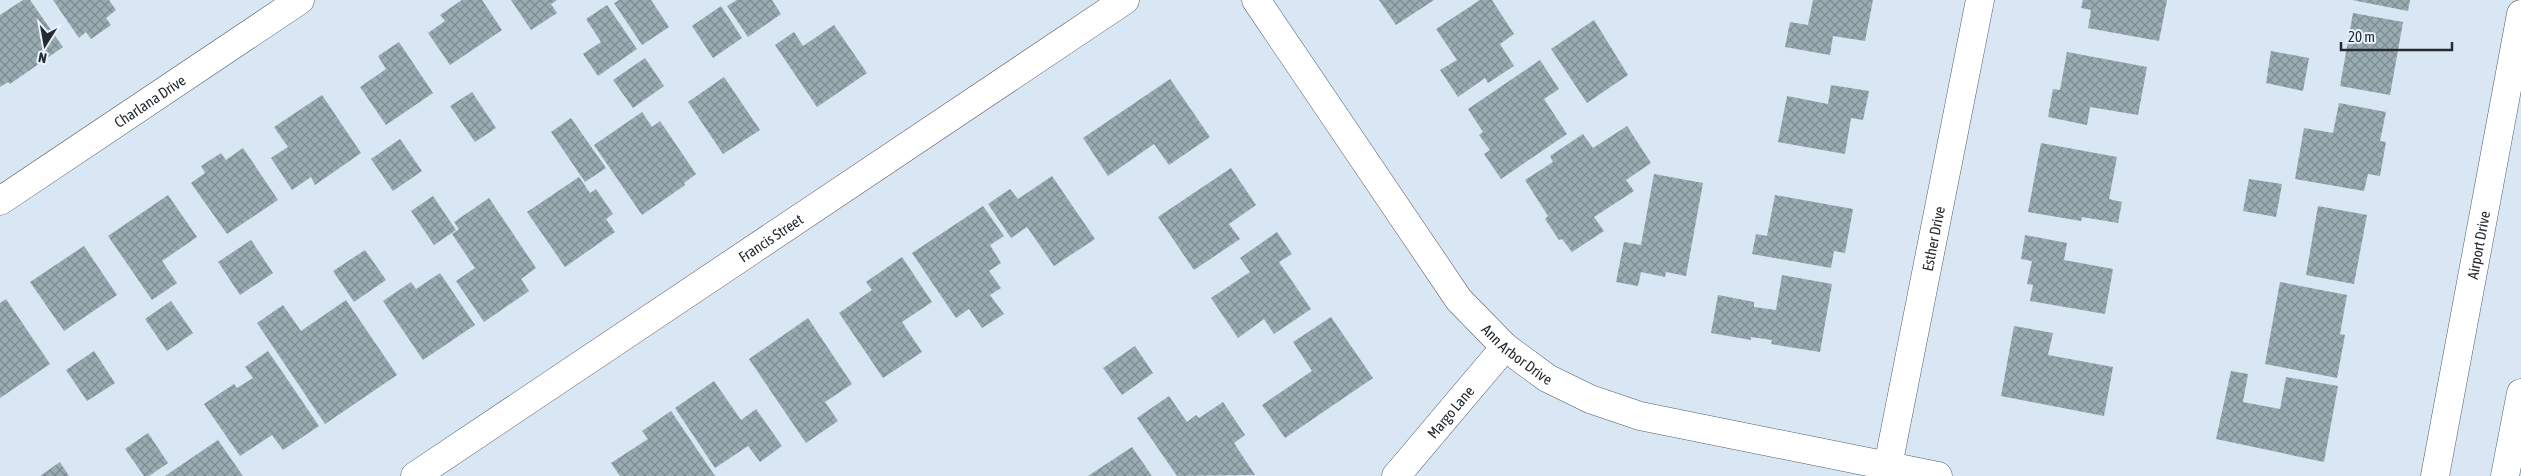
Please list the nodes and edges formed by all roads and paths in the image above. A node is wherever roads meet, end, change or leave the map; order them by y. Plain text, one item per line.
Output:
1 (300, 0) edge
2 (1124, 0) edge
3 (1256, 0) edge
4 (1980, 0) edge
5 (2521, 14) edge
6 (0, 201) edge
7 (1505, 347) junction
8 (2521, 393) edge
9 (1887, 471) edge
10 (415, 476) edge
11 (1396, 476) edge
12 (1938, 476) edge
13 (2435, 476) edge
14 (2506, 476) edge

1 - 6 street, Charlana Drive
2 - 10 street, Francis Street
3 - 7 street, Ann Arbor Drive
4 - 9 street, Esther Drive
5 - 13 street, Airport Drive
7 - 9 street, Ann Arbor Drive
7 - 11 street, Margo Lane
8 - 14 street
9 - 12 street, Ann Arbor Drive

